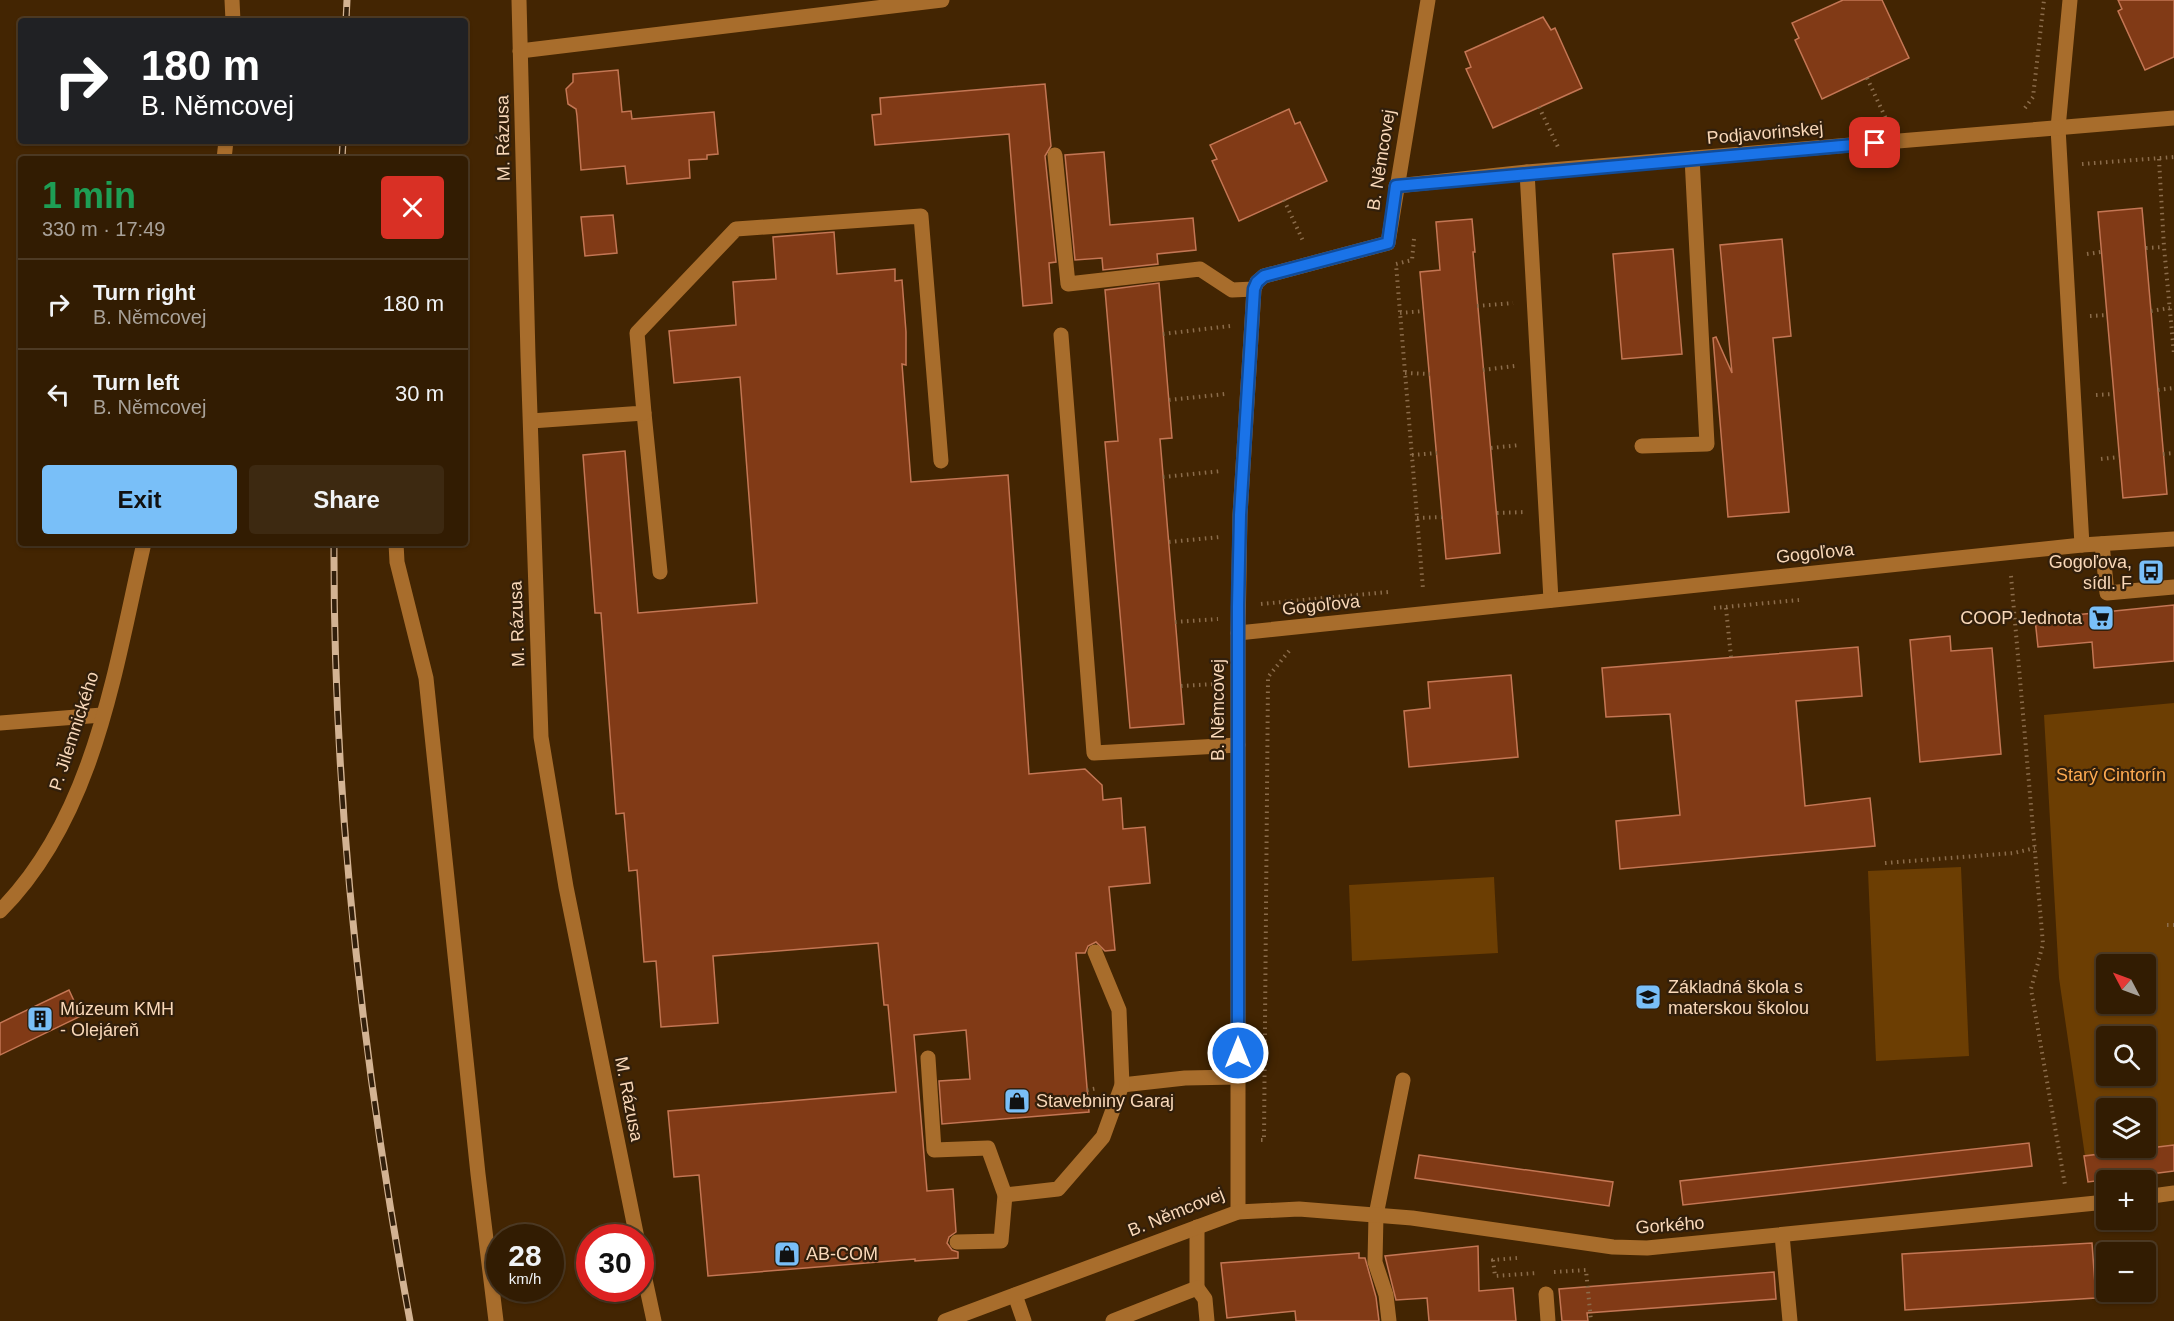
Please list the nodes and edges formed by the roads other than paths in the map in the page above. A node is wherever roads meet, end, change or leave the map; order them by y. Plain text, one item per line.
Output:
1 (232, 0) edge
2 (519, 0) edge
3 (942, 0) edge
4 (1428, 0) edge
5 (2070, 0) edge
6 (233, 18) edge
7 (520, 51) junction
8 (2174, 118) edge
9 (2058, 128) junction
10 (1055, 155) dead end
11 (1692, 158) junction
12 (1527, 172) junction
13 (1396, 186) junction
14 (1254, 289) junction
15 (1060, 335) dead end
16 (644, 413) junction
17 (531, 421) junction
18 (1642, 446) dead end
19 (940, 461) dead end
20 (2174, 539) edge
21 (2102, 544) junction
22 (2082, 545) junction
23 (143, 546) edge
24 (396, 546) edge
25 (660, 572) dead end
26 (2174, 587) edge
27 (1551, 600) junction
28 (1238, 633) junction
29 (102, 715) junction
30 (0, 723) edge
31 (1238, 745) junction
32 (0, 911) edge
33 (1095, 952) dead end
34 (928, 1058) dead end
35 (1238, 1077) junction
36 (1403, 1080) dead end
37 (1122, 1085) junction
38 (2174, 1193) edge
39 (1005, 1195) junction
40 (2156, 1195) edge
41 (2096, 1203) edge
42 (1238, 1212) junction
43 (1376, 1215) junction
44 (634, 1224) edge
45 (1197, 1227) junction
46 (1782, 1235) junction
47 (957, 1242) dead end
48 (1197, 1288) junction
49 (1015, 1294) junction
50 (1546, 1294) dead end
51 (650, 1302) edge
52 (496, 1321) edge
53 (654, 1321) edge
54 (945, 1321) edge
55 (1024, 1321) edge
56 (1113, 1321) edge
57 (1207, 1321) edge
58 (1389, 1321) edge
59 (1548, 1321) edge
60 (1790, 1321) edge

1 - 6 street
2 - 7 street, M. Rázusa
3 - 7 street
4 - 13 street, B. Němcovej
5 - 9 street
7 - 17 street, M. Rázusa
8 - 9 street, Podjavorinskej
9 - 11 street, Podjavorinskej
9 - 22 street
10 - 14 street
11 - 12 street, Podjavorinskej
11 - 18 street
12 - 13 street, Podjavorinskej
12 - 27 street
13 - 14 street, B. Němcovej
14 - 28 street, B. Němcovej
15 - 31 street
16 - 17 street
16 - 19 street
16 - 25 street
17 - 44 street, M. Rázusa
20 - 21 street, Gogoľova
21 - 22 street, Gogoľova
21 - 26 street
22 - 27 street, Gogoľova
23 - 29 street, P. Jilemnického
24 - 52 street
27 - 28 street, Gogoľova
28 - 31 street, B. Němcovej
29 - 30 street
29 - 32 street, P. Jilemnického
31 - 35 street, B. Němcovej
33 - 37 street
34 - 39 street
35 - 37 street
35 - 42 street, B. Němcovej
36 - 43 street
37 - 39 street
38 - 40 street
39 - 47 street
41 - 46 street, Gorkého
42 - 43 street, Gorkého
42 - 45 street, B. Němcovej
43 - 46 street, Gorkého
43 - 58 street
45 - 48 street
45 - 49 street, B. Němcovej
46 - 60 street
48 - 56 street
48 - 57 street
49 - 54 street, B. Němcovej
49 - 55 street
50 - 59 street
51 - 53 street

